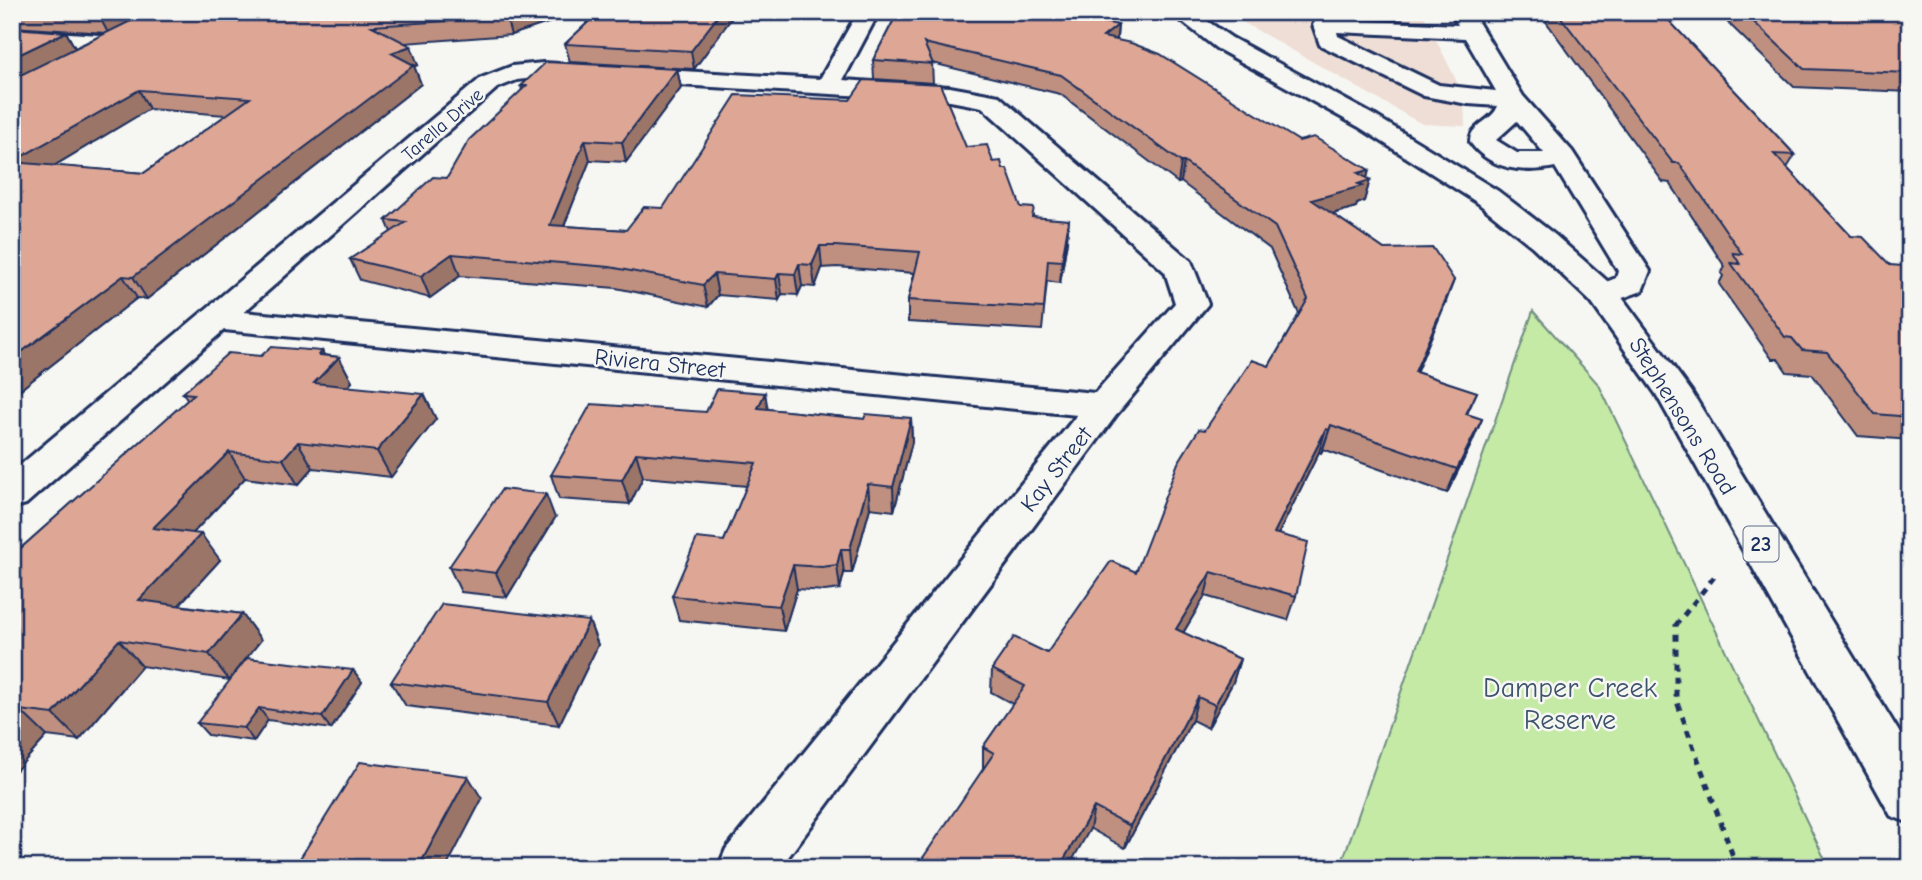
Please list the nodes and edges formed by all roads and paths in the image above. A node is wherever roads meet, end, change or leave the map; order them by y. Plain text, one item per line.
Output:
1 (869, 12) edge
2 (1180, 12) edge
3 (1467, 22) edge
4 (137, 31) edge
5 (12, 36) edge
6 (113, 43) junction
7 (79, 60) edge
8 (827, 87) junction
9 (1513, 100) junction
10 (990, 101) joint
11 (1562, 158) junction
12 (1603, 295) junction
13 (215, 319) junction
14 (1104, 406) junction
15 (12, 494) edge
16 (1714, 577) dead end
17 (1910, 799) edge
18 (746, 868) edge
19 (1733, 868) edge

1 - 8 street
2 - 12 street, Stephensons Road / 23
3 - 9 street
3 - 9 street
4 - 6 street
5 - 6 street
6 - 7 street
8 - 10 street, Tarella Drive
8 - 13 street, Tarella Drive
9 - 11 street
9 - 11 street
10 - 14 street, Kay Street
11 - 12 street
12 - 17 street, Stephensons Road / 23
13 - 14 street, Riviera Street
13 - 15 street, Tarella Drive
14 - 18 street, Kay Street
16 - 19 path

